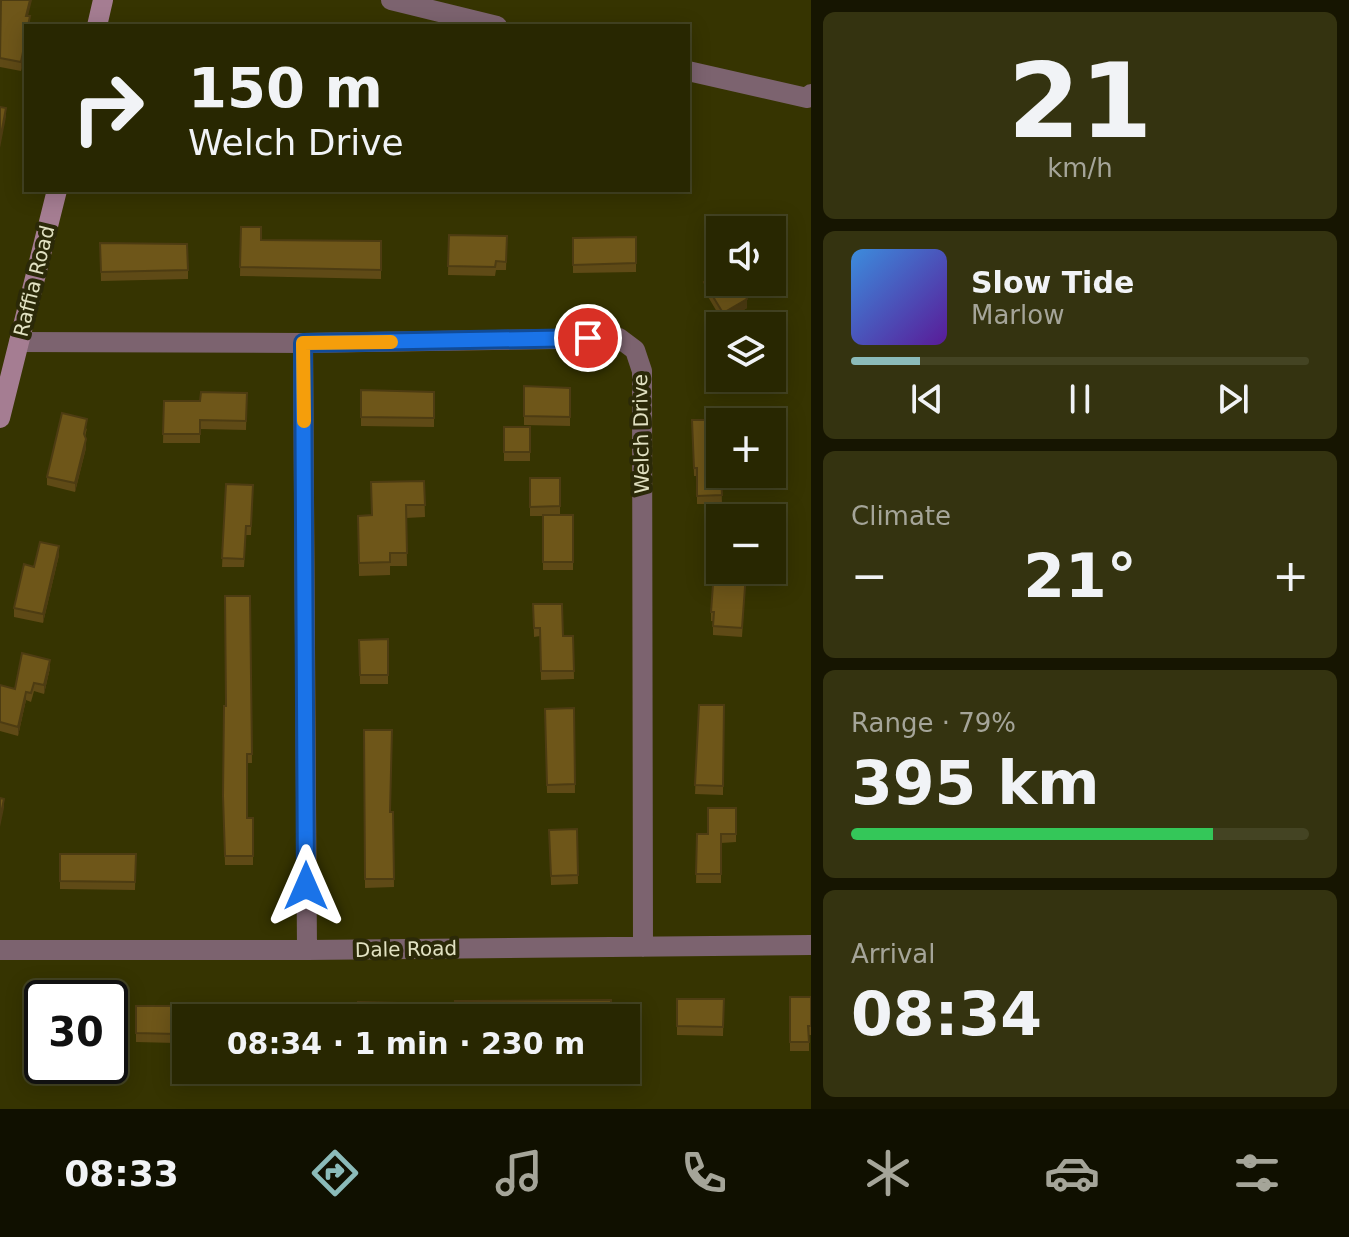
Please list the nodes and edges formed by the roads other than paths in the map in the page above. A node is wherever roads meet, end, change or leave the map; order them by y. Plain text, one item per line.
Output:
1 (103, 0) edge
2 (391, 0) edge
3 (97, 24) edge
4 (489, 24) edge
5 (690, 71) edge
6 (811, 94) edge
7 (56, 192) edge
8 (19, 342) junction
9 (303, 343) junction
10 (0, 418) edge
11 (811, 945) edge
12 (643, 947) junction
13 (0, 950) edge
14 (307, 950) junction

1 - 3 main road
2 - 4 street
5 - 6 street
7 - 8 main road, Raffia Road
8 - 9 street, Welch Drive
8 - 10 main road, Raffia Road
9 - 12 street, Welch Drive
9 - 14 street
11 - 12 street, Dale Road
12 - 14 street, Dale Road
13 - 14 street, Dale Road

